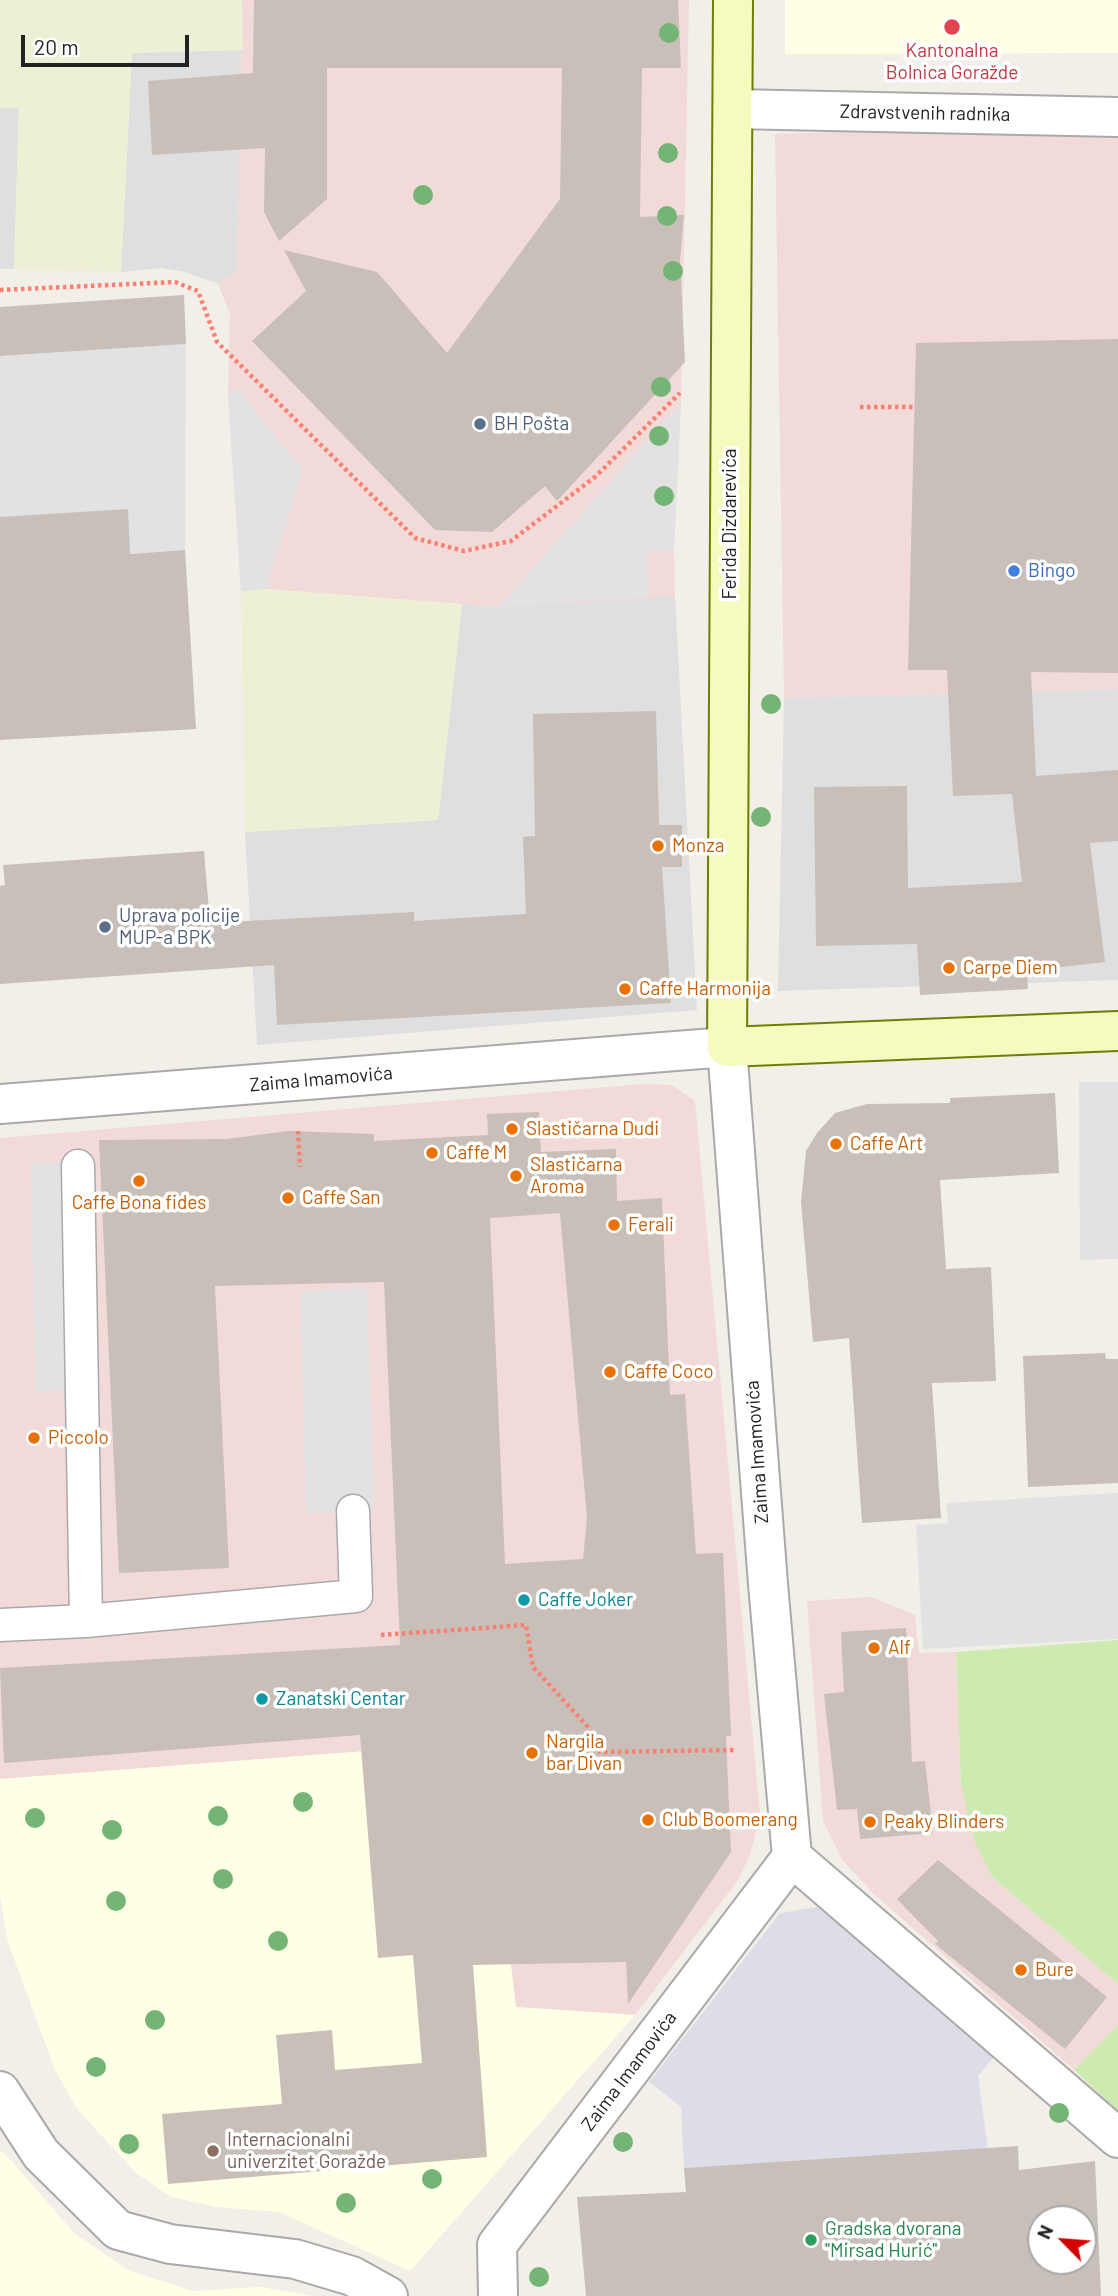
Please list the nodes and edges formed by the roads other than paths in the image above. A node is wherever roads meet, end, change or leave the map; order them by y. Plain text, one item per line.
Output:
1 (733, 0) edge
2 (733, 109) junction
3 (1118, 117) edge
4 (1118, 1031) edge
5 (727, 1047) junction
6 (0, 1104) edge
7 (78, 1166) dead end
8 (353, 1511) dead end
9 (86, 1620) junction
10 (0, 1625) edge
11 (792, 1857) junction
12 (0, 2091) edge
13 (1118, 2138) edge
14 (388, 2296) edge
15 (498, 2296) edge

1 - 2 main road, Ferida Dizdarevića
2 - 3 street, Zdravstvenih radnika
2 - 5 main road, Ferida Dizdarevića
4 - 5 main road, Zaima Imamovića
5 - 6 street, Zaima Imamovića
5 - 11 street, Zaima Imamovića
7 - 9 lane
8 - 9 lane
9 - 10 lane
11 - 13 street
11 - 15 street, Zaima Imamovića
12 - 14 street

